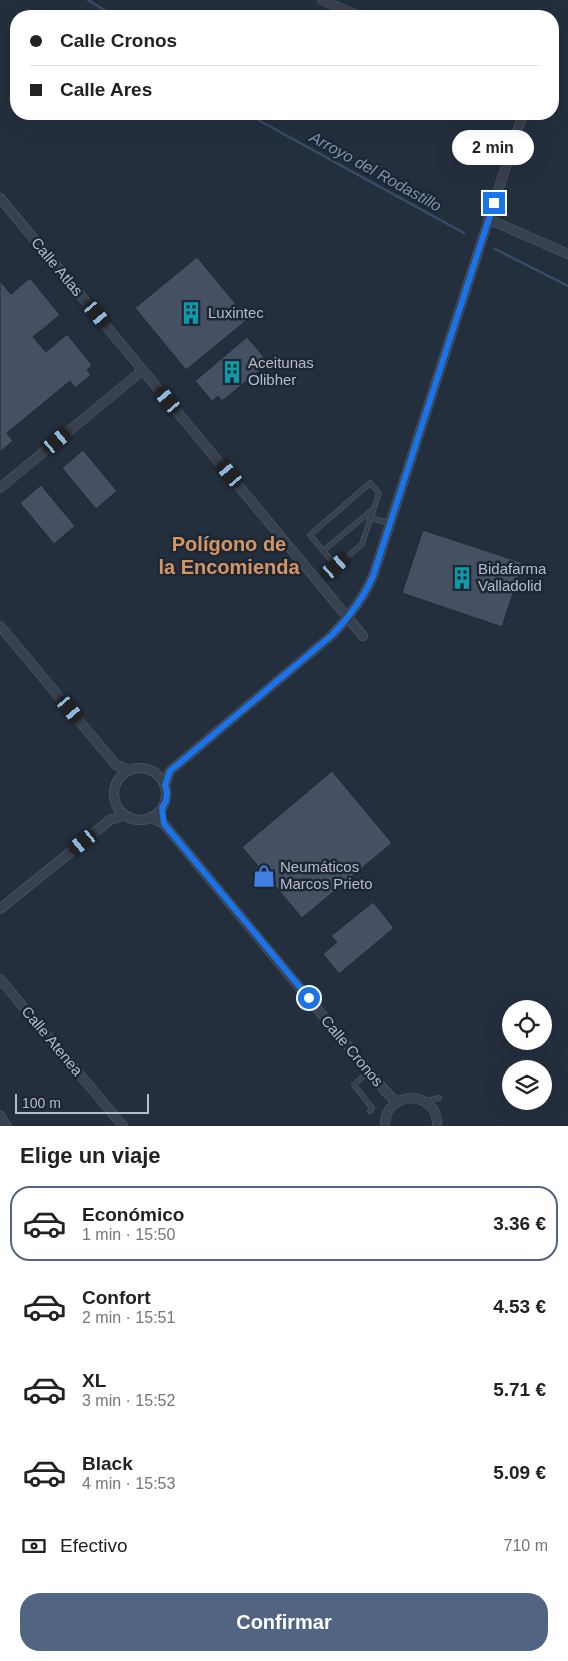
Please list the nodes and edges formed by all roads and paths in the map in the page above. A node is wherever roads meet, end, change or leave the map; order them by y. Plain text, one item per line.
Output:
1 (322, 0) edge
2 (345, 10) edge
3 (521, 120) edge
4 (0, 198) edge
5 (488, 219) junction
6 (568, 254) edge
7 (143, 370) junction
8 (0, 488) edge
9 (373, 509) junction
10 (370, 518) junction
11 (390, 523) junction
12 (323, 551) junction
13 (348, 617) junction
14 (0, 626) edge
15 (363, 636) dead end
16 (116, 765) junction
17 (129, 770) junction
18 (170, 771) junction
19 (157, 773) junction
20 (119, 778) junction
21 (165, 785) junction
22 (116, 804) junction
23 (162, 808) junction
24 (124, 815) junction
25 (151, 818) junction
26 (110, 820) junction
27 (164, 824) junction
28 (0, 909) edge
29 (0, 979) edge
30 (369, 1071) junction
31 (439, 1098) dead end
32 (425, 1101) junction
33 (394, 1105) junction
34 (370, 1111) dead end
35 (0, 1116) edge
36 (6, 1126) edge
37 (123, 1126) edge
38 (385, 1126) edge
39 (437, 1126) edge

1 - 2 street
3 - 5 street
4 - 7 street, Calle Atlas
5 - 6 street
5 - 11 street
7 - 8 street
7 - 13 street, Calle Atlas
9 - 10 lane
9 - 12 lane
9 - 12 lane
10 - 11 lane
10 - 12 lane
11 - 13 street
13 - 15 street, Calle Atlas
13 - 18 street
14 - 16 street
16 - 17 street
16 - 20 street
17 - 19 street
17 - 20 street
18 - 19 street
18 - 21 street
19 - 21 street
20 - 22 street
21 - 23 street
22 - 24 street
22 - 26 street
23 - 25 street
23 - 27 street
24 - 25 street
24 - 26 street
25 - 27 street, Calle Cronos
26 - 28 street
27 - 30 street, Calle Cronos
29 - 37 street, Calle Atenea
30 - 33 street, Calle Cronos
30 - 34 lane
31 - 32 lane
32 - 33 street
32 - 39 street
33 - 38 street
35 - 36 street

